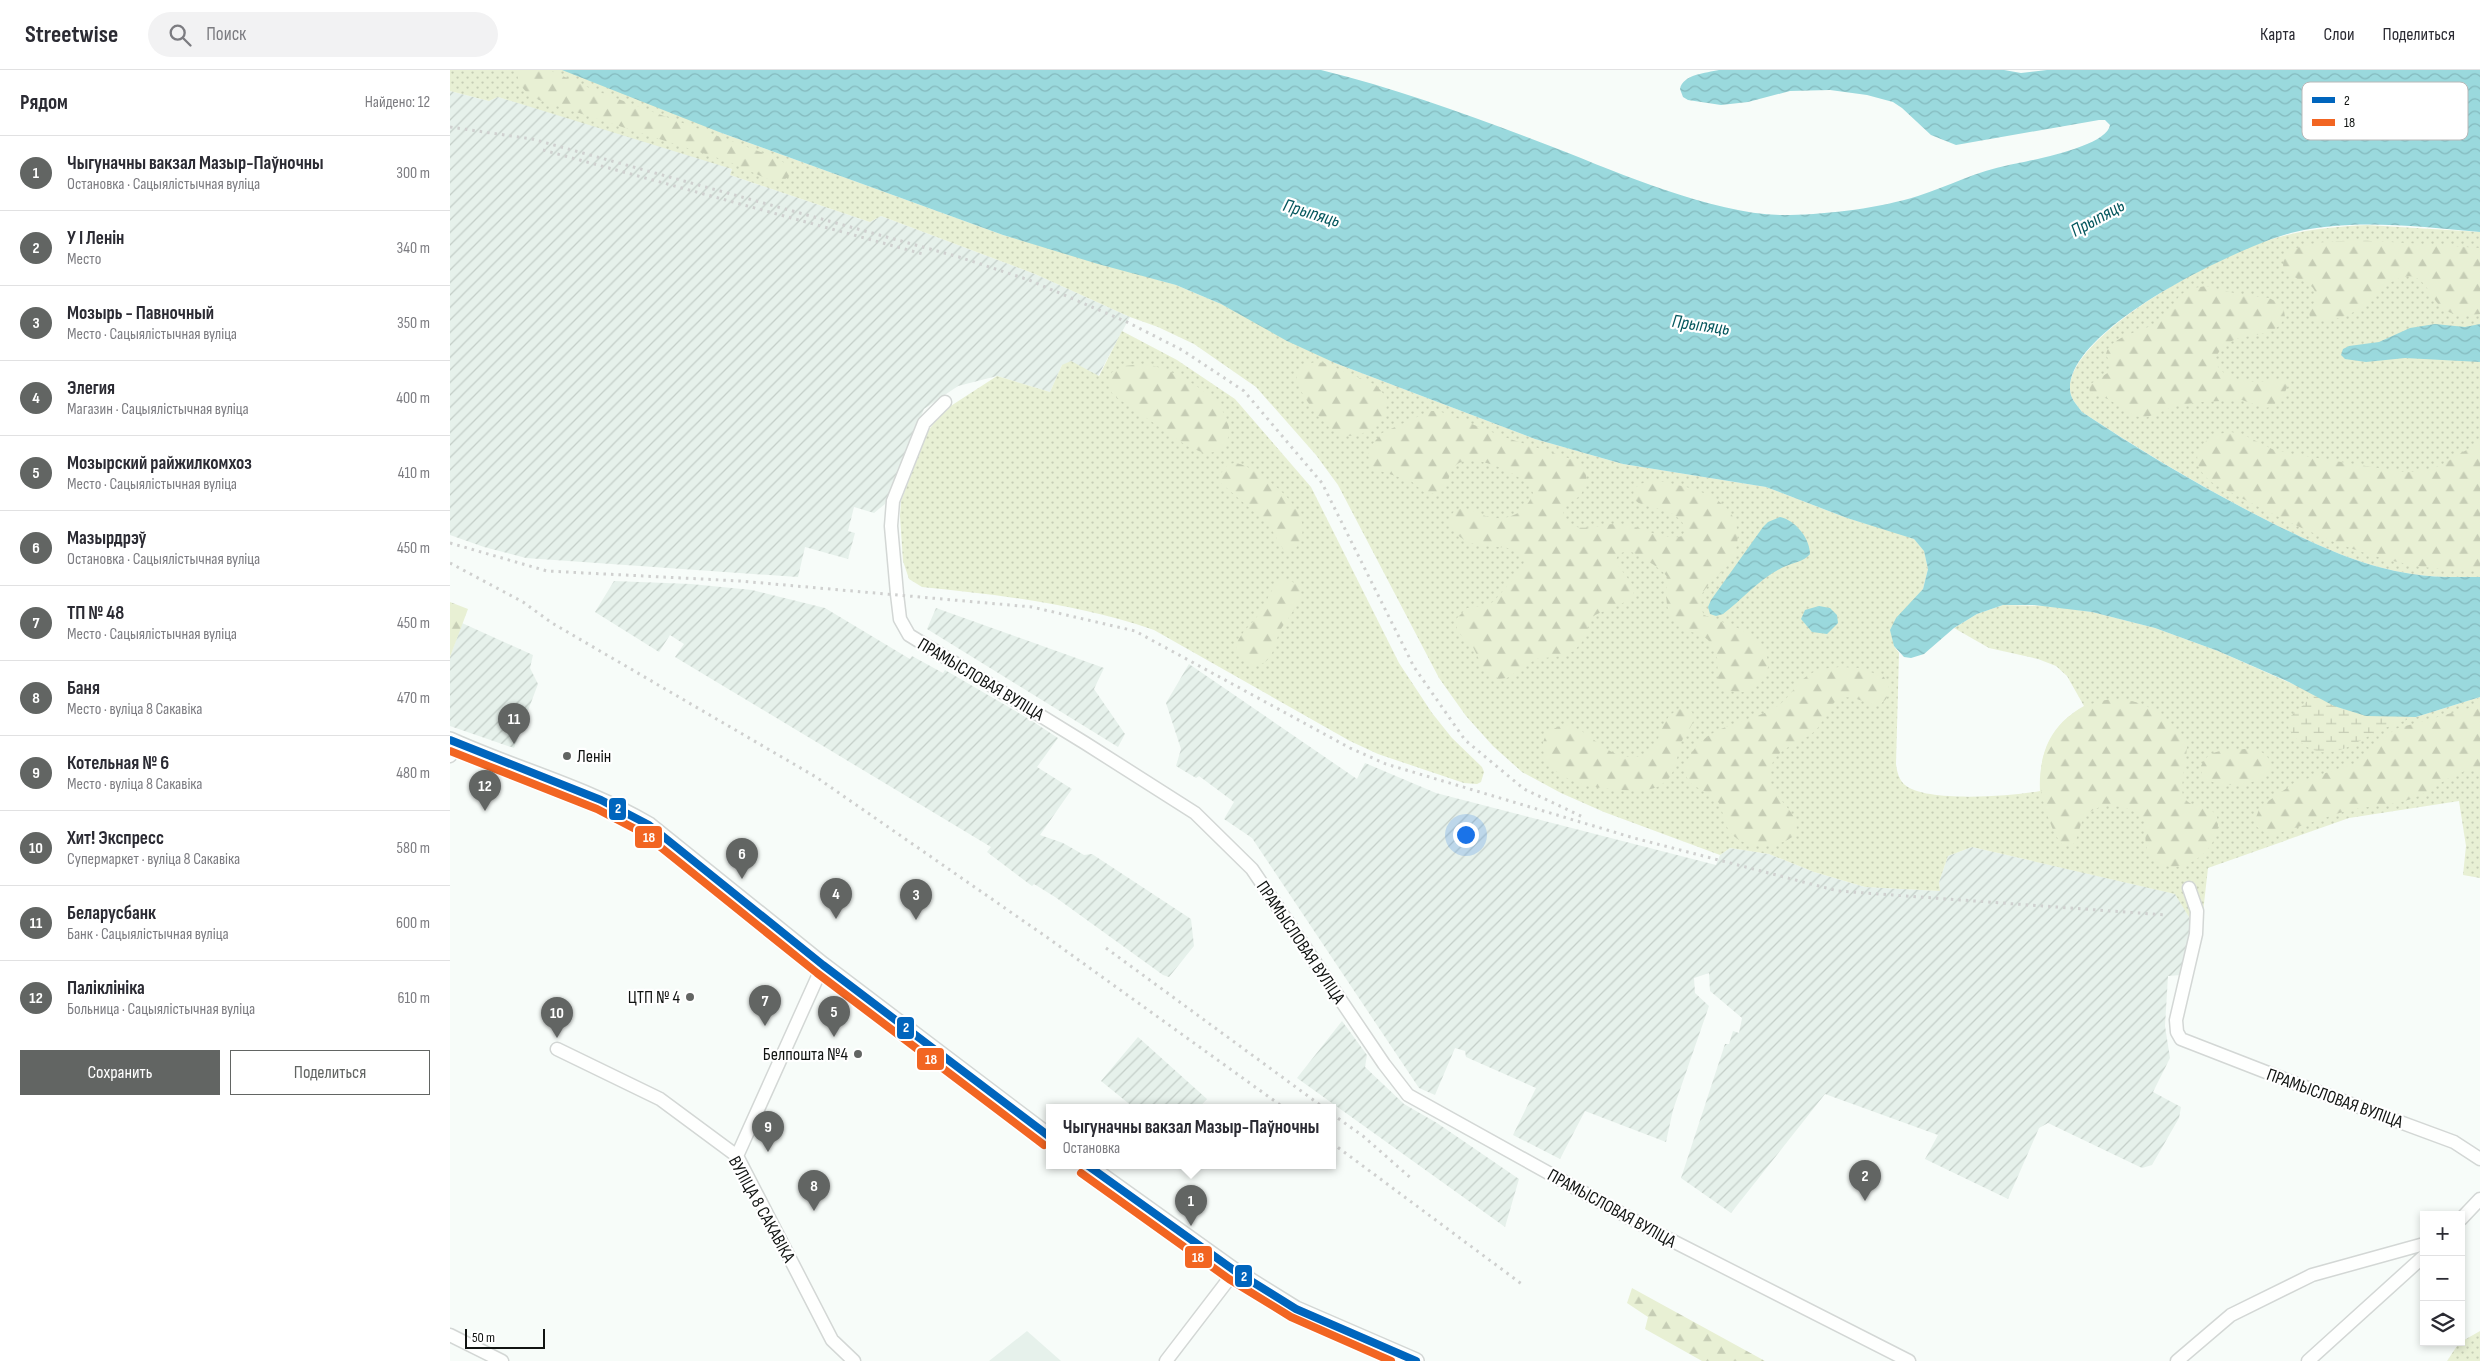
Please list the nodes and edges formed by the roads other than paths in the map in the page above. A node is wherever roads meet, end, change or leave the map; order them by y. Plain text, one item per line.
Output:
1 (945, 402) dead end
2 (455, 742) edge
3 (450, 756) edge
4 (2189, 888) dead end
5 (823, 965) junction
6 (557, 1049) dead end
7 (1046, 1134) edge
8 (737, 1156) junction
9 (2480, 1159) edge
10 (1093, 1169) edge
11 (2480, 1199) edge
12 (2465, 1215) edge
13 (2420, 1245) edge
14 (2420, 1260) edge
15 (1235, 1271) junction
16 (450, 1335) edge
17 (502, 1361) edge
18 (854, 1361) edge
19 (1166, 1361) edge
20 (1416, 1361) edge
21 (1909, 1361) edge
22 (2178, 1361) edge
23 (2308, 1361) edge

1 - 21 street, ПРАМЫСЛОВАЯ ВУЛІЦА
2 - 3 street
2 - 5 street
4 - 9 street, ПРАМЫСЛОВАЯ ВУЛІЦА
5 - 7 street
5 - 8 street
6 - 8 street, ВУЛІЦА 8 САКАВІКА
8 - 18 street, ВУЛІЦА 8 САКАВІКА
10 - 15 street
11 - 12 street
13 - 22 street
14 - 23 street
15 - 19 street
15 - 20 street
16 - 17 street

